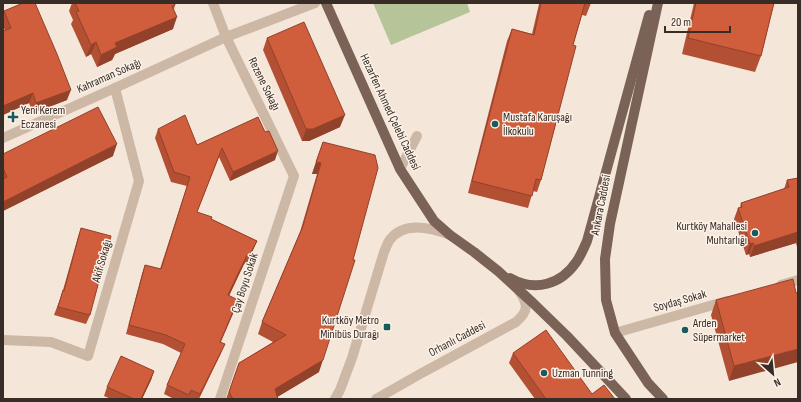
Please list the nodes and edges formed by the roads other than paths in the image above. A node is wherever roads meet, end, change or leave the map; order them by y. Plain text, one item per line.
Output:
1 (212, 3) edge
2 (316, 3) edge
3 (326, 3) edge
4 (652, 3) edge
5 (658, 3) edge
6 (226, 37) junction
7 (115, 88) junction
8 (417, 136) dead end
9 (3, 138) edge
10 (400, 169) junction
11 (294, 176) joint
12 (450, 235) junction
13 (498, 271) junction
14 (798, 280) edge
15 (517, 288) junction
16 (768, 289) edge
17 (738, 298) edge
18 (615, 333) junction
19 (3, 340) edge
20 (220, 399) edge
21 (335, 399) edge
22 (376, 399) edge
23 (626, 399) edge
24 (663, 399) edge

1 - 6 street, Rezene Sokağı
2 - 6 street, Kahraman Sokağı
3 - 10 main road, Hezarfen Ahmed Çelebi Caddesi
4 - 13 main road
5 - 18 main road, Ankara Caddesi
6 - 7 street, Kahraman Sokağı
6 - 11 street, Rezene Sokağı
7 - 9 street, Kahraman Sokağı
7 - 19 street, Akif Sokağı
8 - 10 street
10 - 12 main road, Hezarfen Ahmed Çelebi Caddesi
11 - 20 street, Çay Boyu Sokak
12 - 13 main road, Hezarfen Ahmed Çelebi Caddesi
12 - 21 street
13 - 15 main road
14 - 16 street
15 - 22 street, Orhanlı Caddesi
15 - 23 main road
17 - 18 street, Soydaş Sokak
18 - 24 main road, Ankara Caddesi

